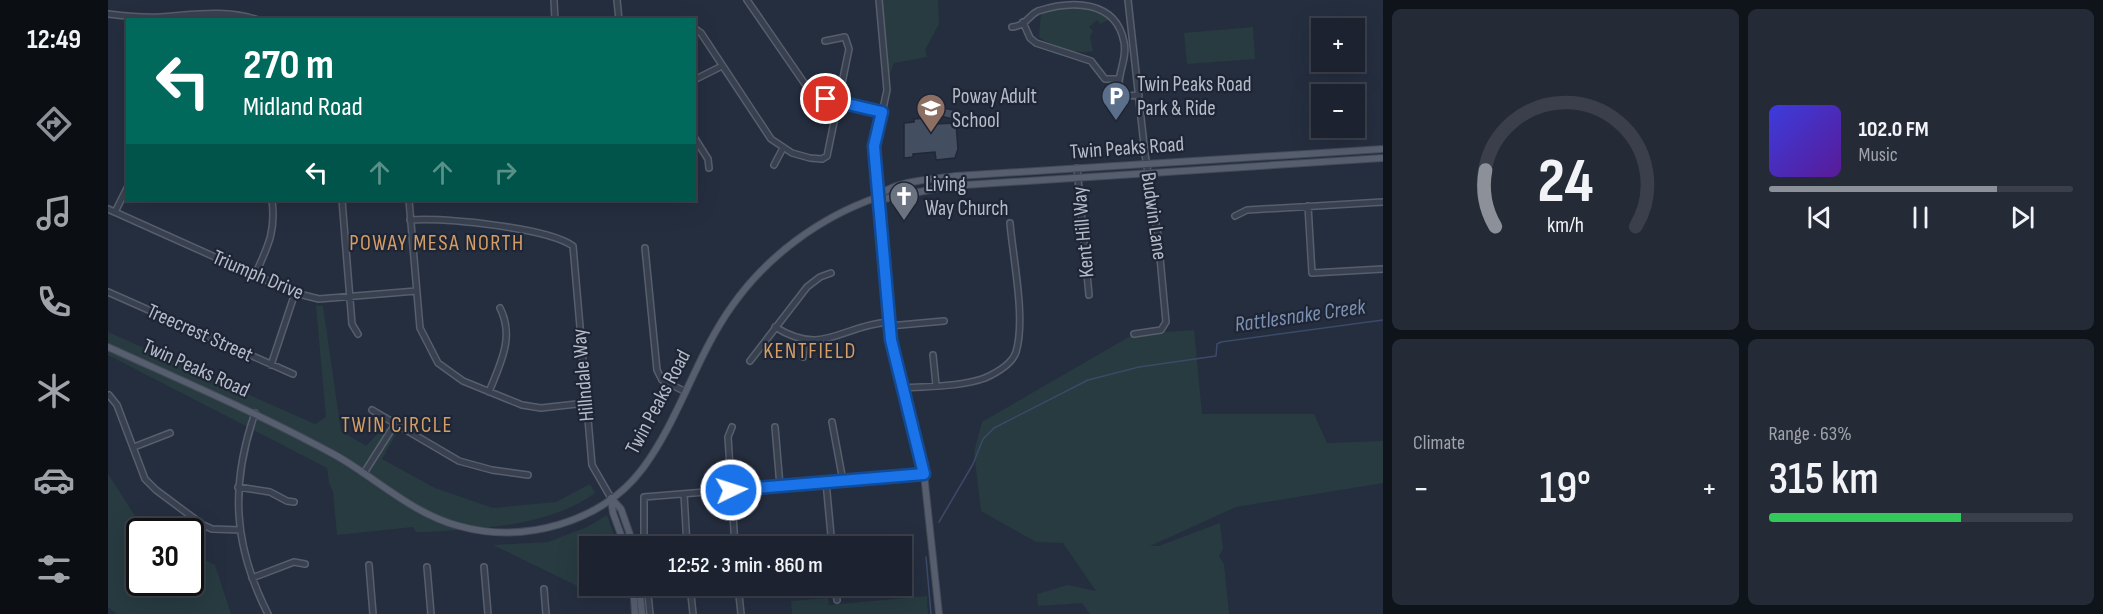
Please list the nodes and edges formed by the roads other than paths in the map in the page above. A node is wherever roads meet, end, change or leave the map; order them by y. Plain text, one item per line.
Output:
1 (554, 0) edge
2 (617, 0) edge
3 (747, 0) edge
4 (879, 0) edge
5 (1128, 0) edge
6 (108, 14) edge
7 (141, 18) edge
8 (252, 18) edge
9 (555, 18) edge
10 (619, 18) edge
11 (1023, 22) junction
12 (1012, 27) dead end
13 (696, 29) edge
14 (825, 41) dead end
15 (722, 66) junction
16 (696, 79) edge
17 (1119, 79) junction
18 (1139, 95) junction
19 (839, 102) junction
20 (882, 112) junction
21 (696, 140) edge
22 (783, 148) junction
23 (1383, 149) edge
24 (1383, 158) edge
25 (1147, 164) junction
26 (774, 165) dead end
27 (709, 168) dead end
28 (1077, 168) junction
29 (1149, 173) junction
30 (1078, 177) junction
31 (126, 190) edge
32 (878, 197) junction
33 (272, 201) edge
34 (342, 201) edge
35 (409, 201) edge
36 (1383, 202) edge
37 (1308, 206) junction
38 (108, 209) edge
39 (115, 212) junction
40 (1236, 216) dead end
41 (410, 220) junction
42 (1010, 224) dead end
43 (645, 248) dead end
44 (1383, 269) edge
45 (831, 273) dead end
46 (255, 275) junction
47 (416, 291) junction
48 (108, 292) edge
49 (295, 293) junction
50 (1089, 295) dead end
51 (349, 297) junction
52 (500, 309) dead end
53 (944, 321) dead end
54 (889, 324) junction
55 (775, 327) junction
56 (358, 334) dead end
57 (1134, 334) dead end
58 (805, 341) junction
59 (108, 347) edge
60 (933, 355) dead end
61 (803, 357) dead end
62 (750, 361) dead end
63 (271, 365) junction
64 (293, 374) dead end
65 (936, 385) junction
66 (903, 388) junction
67 (684, 391) junction
68 (489, 392) junction
69 (109, 395) edge
70 (586, 403) junction
71 (372, 410) dead end
72 (255, 412) junction
73 (832, 422) dead end
74 (395, 424) junction
75 (732, 427) dead end
76 (776, 427) dead end
77 (170, 433) dead end
78 (134, 447) junction
79 (364, 473) junction
80 (924, 474) junction
81 (528, 475) dead end
82 (843, 481) junction
83 (826, 482) junction
84 (780, 486) junction
85 (237, 487) junction
86 (731, 490) junction
87 (684, 494) junction
88 (611, 498) junction
89 (294, 502) dead end
90 (240, 530) junction
91 (621, 536) edge
92 (630, 536) edge
93 (644, 536) edge
94 (686, 536) edge
95 (734, 536) edge
96 (831, 536) edge
97 (305, 564) dead end
98 (369, 565) dead end
99 (428, 567) dead end
100 (484, 567) dead end
101 (252, 579) junction
102 (544, 589) dead end
103 (634, 596) edge
104 (640, 596) edge
105 (648, 596) edge
106 (691, 596) edge
107 (739, 596) edge
108 (836, 596) edge
109 (837, 600) dead end
110 (268, 614) edge
111 (373, 614) edge
112 (431, 614) edge
113 (488, 614) edge
114 (546, 614) edge
115 (635, 614) edge
116 (642, 614) edge
117 (650, 614) edge
118 (693, 614) edge
119 (741, 614) edge
120 (939, 614) edge

1 - 9 street
2 - 10 street
3 - 19 street
4 - 20 street
5 - 18 street, Budwin Lane
6 - 7 street
7 - 8 street
11 - 12 street
11 - 17 street
11 - 17 street
13 - 15 street
14 - 19 street
15 - 16 street
15 - 22 street
17 - 18 street
18 - 25 street, Budwin Lane
19 - 20 street
19 - 22 street
20 - 32 street
21 - 27 street
22 - 26 street
23 - 25 main road, Twin Peaks Road
24 - 29 main road, Twin Peaks Road
25 - 28 main road, Twin Peaks Road
25 - 29 street, Budwin Lane
28 - 30 street, Kent Hill Way
28 - 32 main road, Twin Peaks Road
29 - 30 main road, Twin Peaks Road
29 - 57 street, Budwin Lane
30 - 32 main road, Twin Peaks Road
30 - 50 street, Kent Hill Way
31 - 39 street
32 - 54 main road
32 - 67 main road, Twin Peaks Road
33 - 46 street
34 - 51 street
35 - 41 street
36 - 37 street
37 - 40 street
37 - 44 street
38 - 39 street, Triumph Drive
39 - 46 street, Triumph Drive
41 - 47 street
41 - 70 street, Hillndale Way
42 - 65 street
43 - 67 street
45 - 55 street
46 - 49 street, Triumph Drive
47 - 51 street, Triumph Drive
47 - 68 street
48 - 63 street, Treecrest Street
49 - 51 street, Triumph Drive
49 - 63 street
51 - 56 street
52 - 68 street
53 - 54 street
54 - 58 street
54 - 66 main road
55 - 58 street
55 - 62 street
58 - 61 street
59 - 72 main road, Twin Peaks Road
60 - 65 street
63 - 64 street, Treecrest Street
65 - 66 street
66 - 80 main road
67 - 88 main road, Twin Peaks Road
68 - 70 street
69 - 78 street
70 - 88 street, Hillndale Way
71 - 74 street
72 - 79 main road, Twin Peaks Road
72 - 85 street
73 - 82 street
74 - 79 street
74 - 81 street
75 - 86 street
76 - 84 street
77 - 78 street
78 - 90 street
79 - 88 main road, Twin Peaks Road
80 - 82 street
80 - 120 main road
82 - 83 street
83 - 84 street
83 - 96 street
84 - 86 street
85 - 89 street
85 - 90 street
86 - 87 street
86 - 95 street
87 - 93 street
87 - 94 street
88 - 91 main road
88 - 92 main road
90 - 101 street
97 - 101 street
98 - 111 street
99 - 112 street
100 - 113 street
101 - 110 street
102 - 114 street
103 - 115 main road
104 - 116 main road
105 - 117 street
106 - 118 street
107 - 119 street
108 - 109 street

